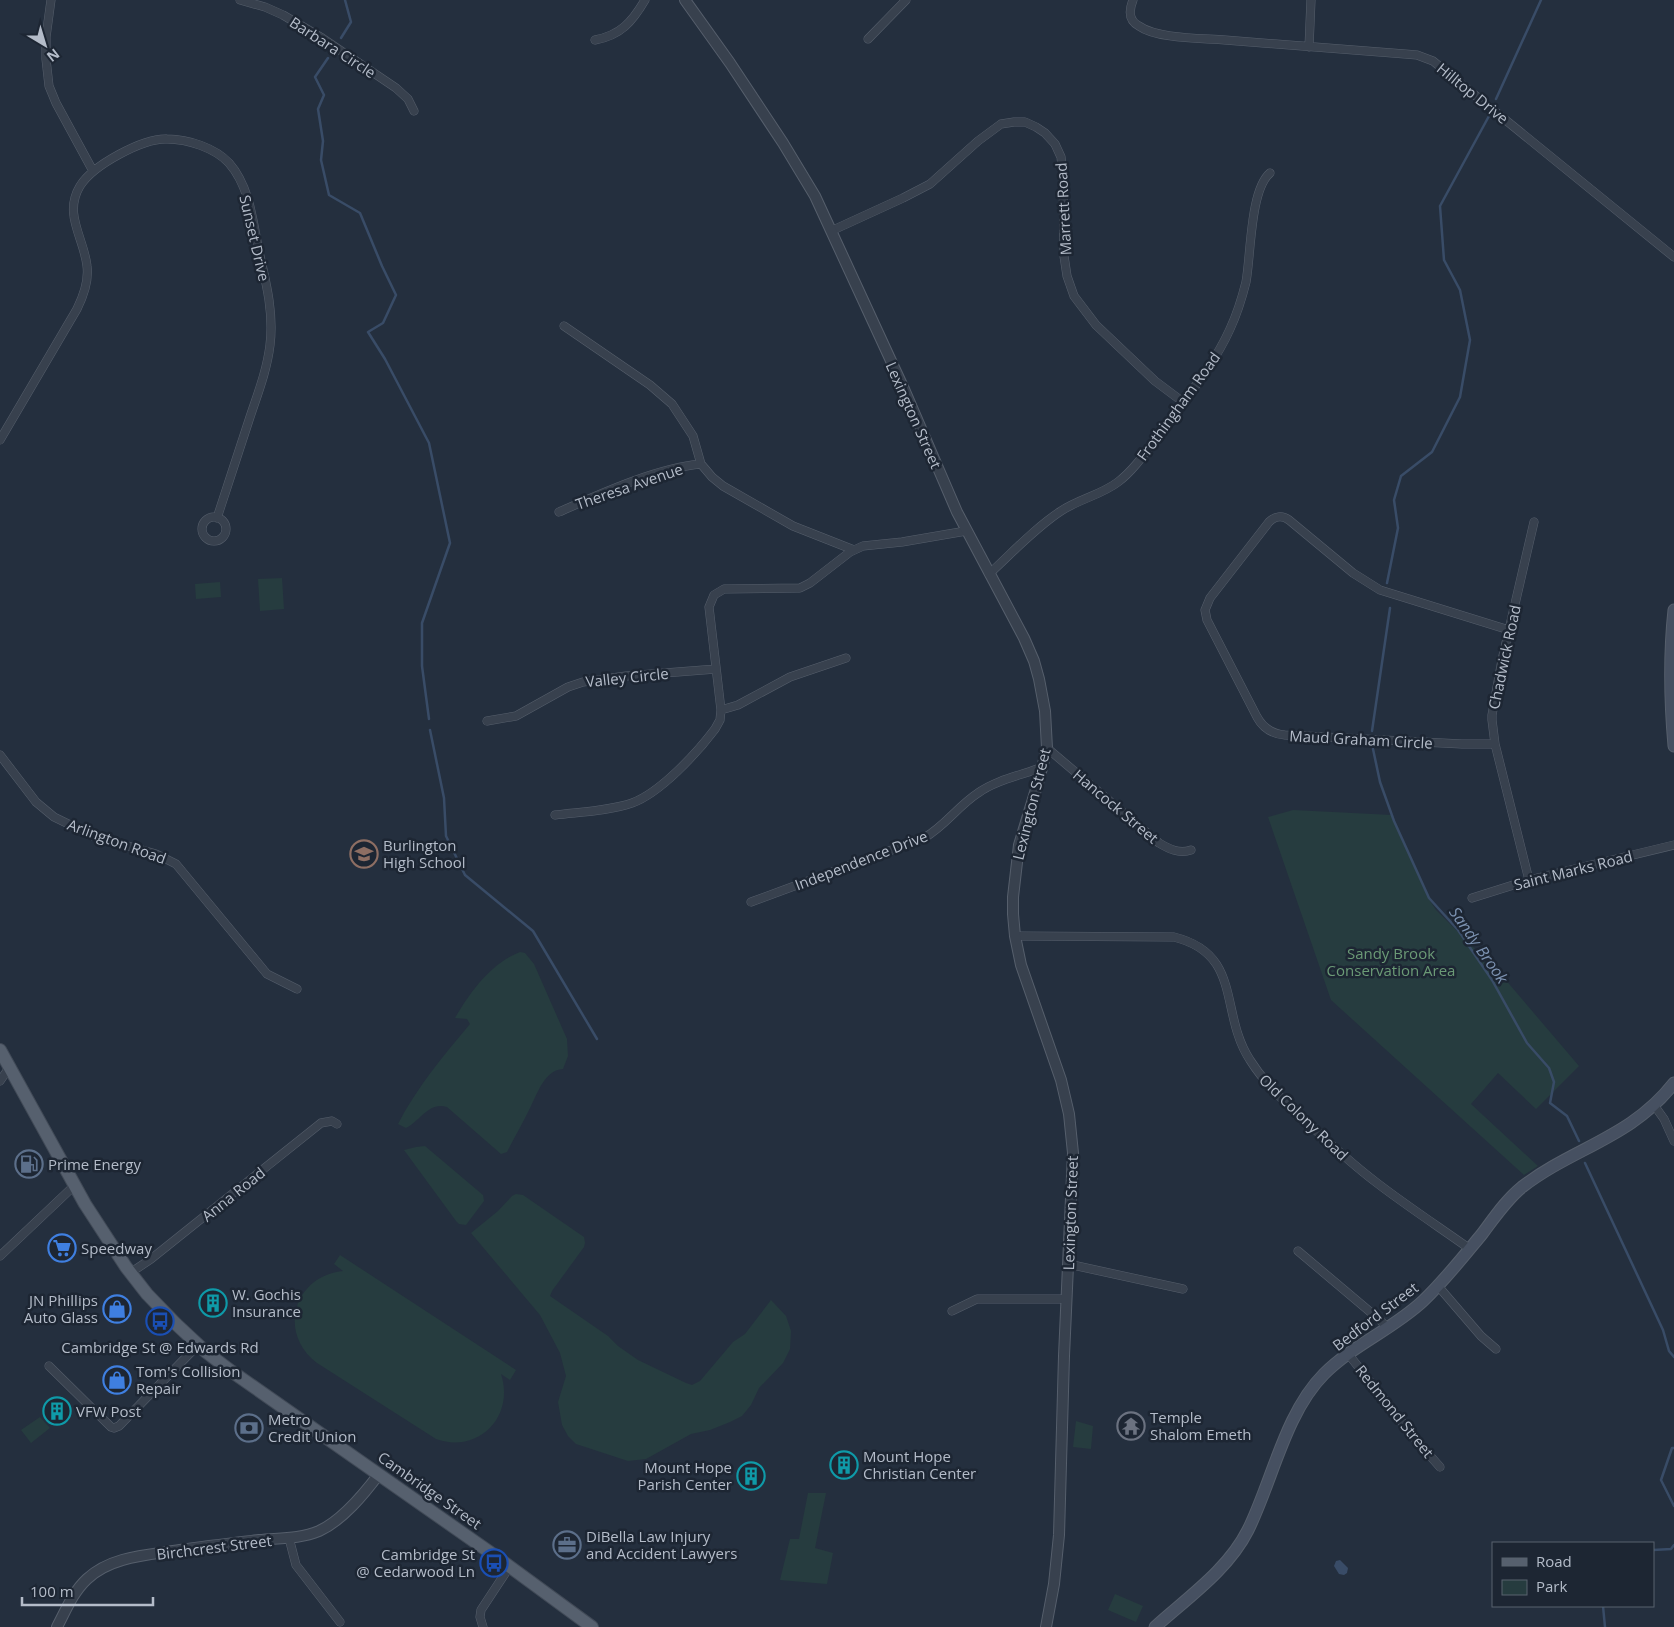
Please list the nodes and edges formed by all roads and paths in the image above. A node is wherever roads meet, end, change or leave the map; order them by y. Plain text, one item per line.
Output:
1 (51, 0) edge
2 (240, 0) edge
3 (646, 0) edge
4 (685, 0) edge
5 (906, 0) edge
6 (1133, 0) edge
7 (1311, 0) edge
8 (868, 39) dead end
9 (595, 40) dead end
10 (1309, 47) junction
11 (414, 111) dead end
12 (93, 171) junction
13 (1270, 174) dead end
14 (831, 230) junction
15 (1674, 257) edge
16 (564, 326) dead end
17 (1183, 402) junction
18 (0, 440) edge
19 (701, 464) junction
20 (558, 512) dead end
21 (218, 518) dead end
22 (1534, 522) dead end
23 (966, 531) junction
24 (854, 550) junction
25 (989, 574) junction
26 (1674, 610) edge
27 (1509, 630) junction
28 (846, 658) dead end
29 (716, 669) junction
30 (721, 710) junction
31 (487, 721) dead end
32 (1495, 744) junction
33 (1674, 746) edge
34 (1047, 748) junction
35 (0, 755) edge
36 (1043, 767) junction
37 (555, 815) dead end
38 (1674, 845) edge
39 (1190, 850) dead end
40 (1530, 880) junction
41 (1472, 898) dead end
42 (751, 902) dead end
43 (1015, 936) junction
44 (296, 989) dead end
45 (0, 1050) edge
46 (5, 1068) edge
47 (0, 1081) edge
48 (1674, 1083) edge
49 (1654, 1105) junction
50 (337, 1124) dead end
51 (1674, 1141) edge
52 (74, 1185) junction
53 (1470, 1248) junction
54 (1298, 1251) dead end
55 (0, 1256) edge
56 (1068, 1264) junction
57 (130, 1273) junction
58 (1438, 1286) junction
59 (1183, 1289) dead end
60 (1067, 1300) junction
61 (952, 1311) dead end
62 (1388, 1329) junction
63 (198, 1345) junction
64 (1496, 1349) dead end
65 (1349, 1355) junction
66 (49, 1366) dead end
67 (1440, 1467) dead end
68 (379, 1474) junction
69 (289, 1538) junction
70 (510, 1566) junction
71 (340, 1622) dead end
72 (58, 1627) edge
73 (483, 1627) edge
74 (592, 1627) edge
75 (1046, 1627) edge
76 (1155, 1627) edge

1 - 12 street
2 - 11 street, Barbara Circle
3 - 9 street
4 - 14 street, Lexington Street
5 - 8 street
6 - 10 street, Hilltop Drive
7 - 10 street
10 - 15 street, Hilltop Drive
12 - 18 street, Sunset Drive
12 - 21 street, Sunset Drive
13 - 17 street, Frothingham Road
14 - 17 street, Marrett Road
14 - 23 street, Lexington Street
16 - 19 street
17 - 25 street, Frothingham Road
19 - 20 street, Theresa Avenue
19 - 24 street
22 - 27 street, Chadwick Road
23 - 24 street
23 - 25 street, Lexington Street
24 - 29 street
25 - 34 street, Lexington Street
26 - 33 main road
27 - 32 street, Chadwick Road
27 - 32 street, Maud Graham Circle
28 - 30 street
29 - 30 street
29 - 31 street, Valley Circle
30 - 37 street
32 - 40 street, Chadwick Road
34 - 36 street, Lexington Street
34 - 39 street, Hancock Street
35 - 44 street, Arlington Road
36 - 42 street, Independence Drive
36 - 43 street, Lexington Street
38 - 40 street, Saint Marks Road
40 - 41 street, Saint Marks Road
43 - 53 street, Old Colony Road
43 - 56 street, Lexington Street
45 - 46 main road, Cambridge Street
46 - 47 street
46 - 52 main road, Cambridge Street
48 - 49 main road, Bedford Street
49 - 51 street
49 - 53 main road, Bedford Street
50 - 57 street, Anna Road
52 - 55 street
52 - 57 main road, Cambridge Street
53 - 58 main road, Bedford Street
54 - 62 street
56 - 59 street
56 - 60 street, Lexington Street
57 - 63 main road, Cambridge Street
58 - 62 main road, Bedford Street
58 - 64 street
60 - 61 street
60 - 75 street, Lexington Street
62 - 65 main road, Bedford Street
63 - 66 street
63 - 68 main road, Cambridge Street
65 - 67 street, Redmond Street
65 - 76 main road, Bedford Street
68 - 69 street, Birchcrest Street
68 - 70 main road, Cambridge Street
69 - 71 street
69 - 72 street, Birchcrest Street
70 - 73 street
70 - 74 main road, Cambridge Street

